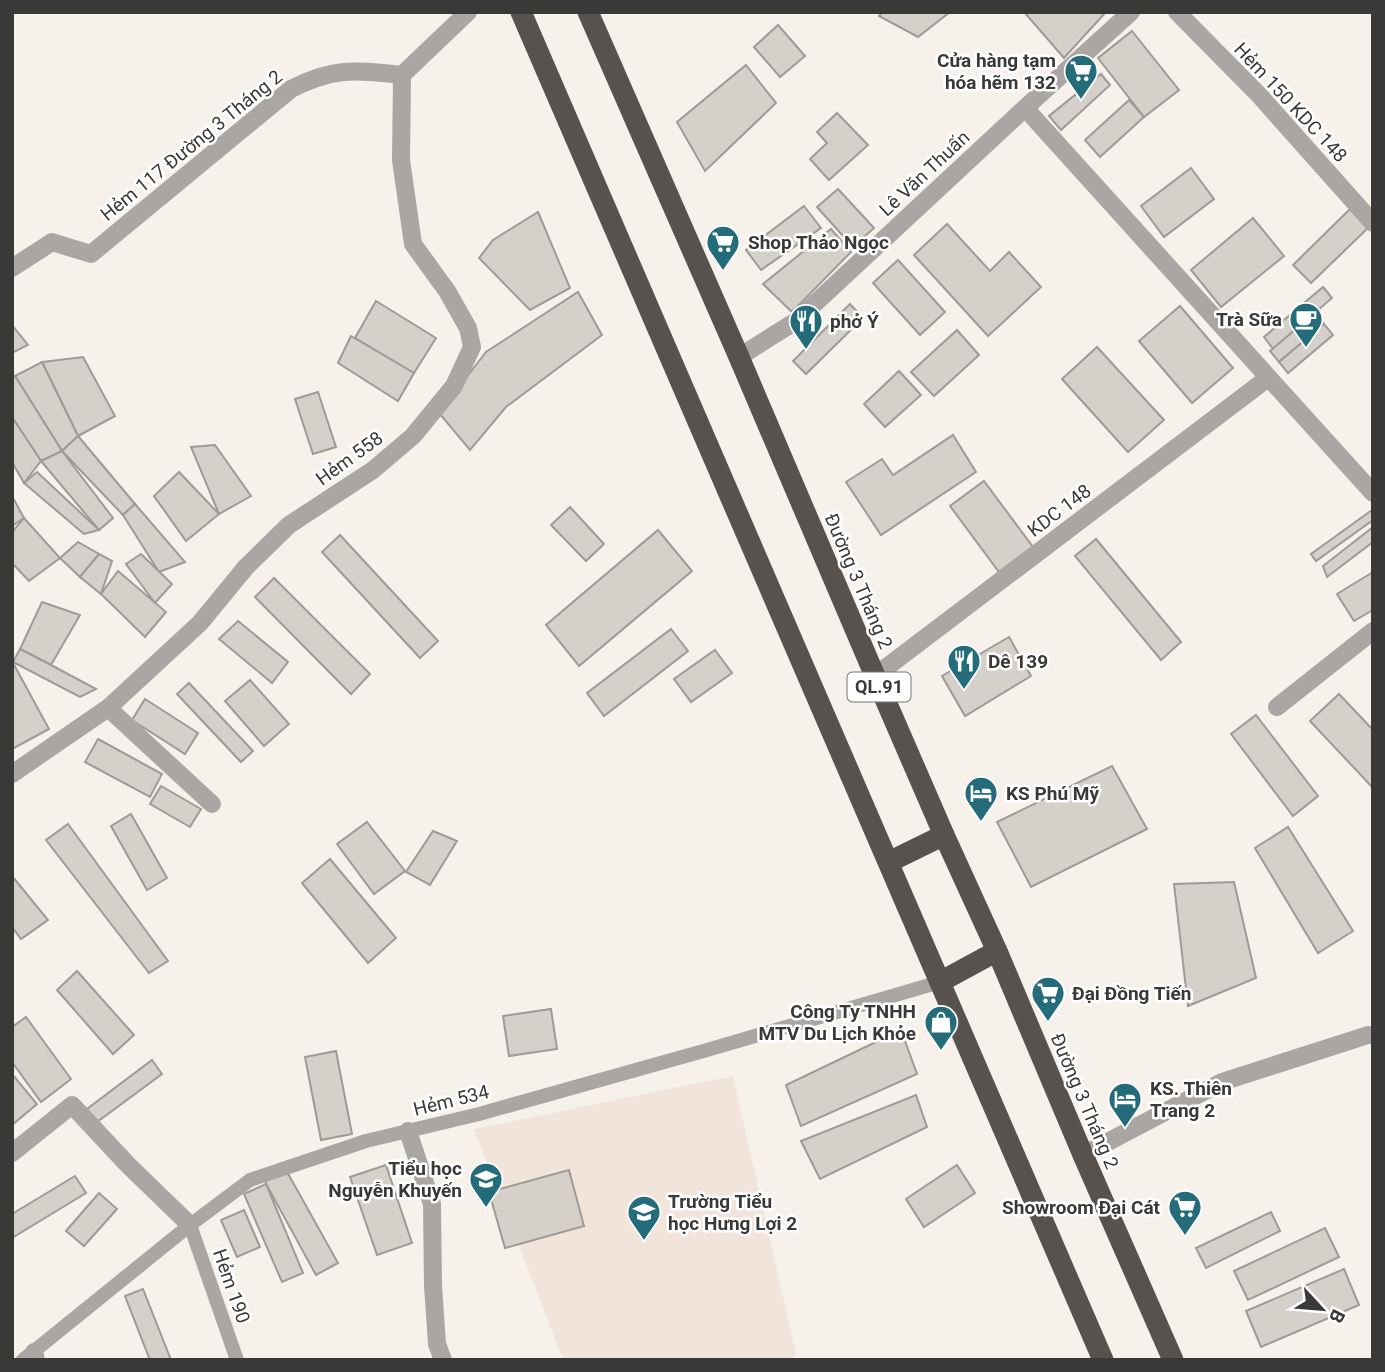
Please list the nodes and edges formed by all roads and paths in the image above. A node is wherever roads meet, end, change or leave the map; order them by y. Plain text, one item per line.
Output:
1 (468, 12) edge
2 (522, 12) edge
3 (589, 12) edge
4 (1131, 12) edge
5 (1177, 12) edge
6 (402, 75) junction
7 (1025, 108) junction
8 (1373, 223) edge
9 (12, 268) edge
10 (739, 357) junction
11 (1268, 378) junction
12 (1373, 493) edge
13 (1373, 631) edge
14 (875, 676) junction
15 (1277, 707) dead end
16 (108, 708) junction
17 (12, 774) edge
18 (212, 804) dead end
19 (944, 835) junction
20 (889, 862) junction
21 (997, 951) junction
22 (940, 982) junction
23 (1368, 1035) dead end
24 (408, 1131) junction
25 (12, 1153) edge
26 (1083, 1155) junction
27 (190, 1225) junction
28 (31, 1357) edge
29 (237, 1360) edge
30 (443, 1360) edge
31 (1103, 1360) edge
32 (1173, 1360) edge

1 - 6 street
2 - 20 highway, QL.91
3 - 10 highway, Đường 3 Tháng 2 / QL.91
4 - 7 street, Lê Văn Thuấn
5 - 8 street, Hẻm 150 KDC 148
6 - 9 street, Hẻm 117 Đường 3 Tháng 2
6 - 16 street, Hẻm 558
7 - 10 street, Lê Văn Thuấn
7 - 11 street
10 - 14 highway, Đường 3 Tháng 2 / QL.91
11 - 12 street
11 - 14 street, KDC 148
13 - 15 street
14 - 19 highway, Đường 3 Tháng 2 / QL.91
16 - 17 street, Hẻm 558
16 - 18 street
19 - 20 highway
19 - 21 highway, Đường 3 Tháng 2 / QL.91
20 - 22 highway, QL.91
21 - 22 highway
21 - 26 highway, Đường 3 Tháng 2 / QL.91
22 - 24 lane, Hẻm 534
22 - 31 highway, QL.91
23 - 26 street
24 - 27 lane, Hẻm 534
24 - 30 street
25 - 27 street
26 - 32 highway, Đường 3 Tháng 2 / QL.91
27 - 28 lane, Hẻm 534
27 - 29 lane, Hẻm 190

